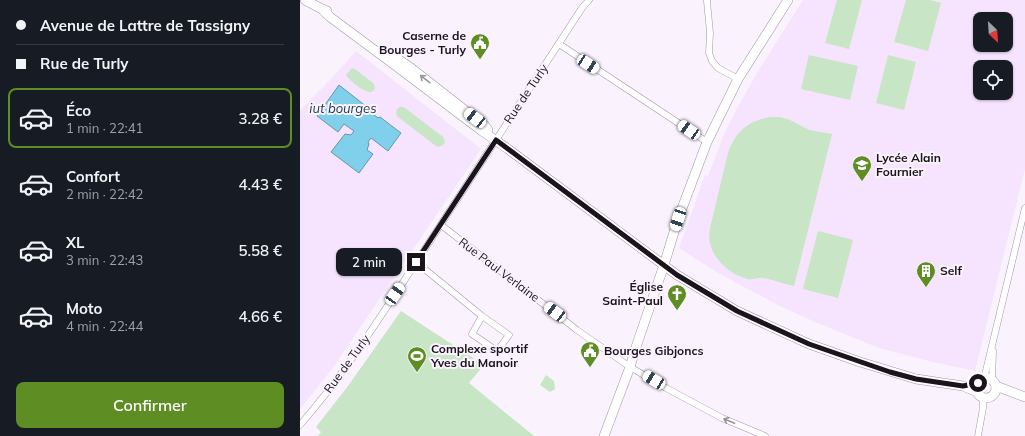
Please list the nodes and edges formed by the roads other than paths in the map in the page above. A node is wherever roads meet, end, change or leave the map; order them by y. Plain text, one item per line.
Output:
1 (305, 0) edge
2 (589, 0) edge
3 (788, 0) edge
4 (707, 1) dead end
5 (318, 5) edge
6 (559, 44) junction
7 (738, 79) junction
8 (496, 140) junction
9 (707, 142) junction
10 (1025, 208) edge
11 (441, 225) junction
12 (416, 262) junction
13 (664, 266) junction
14 (482, 316) junction
15 (630, 367) junction
16 (986, 391) junction
17 (1022, 396) edge
18 (300, 425) edge
19 (604, 436) edge
20 (765, 436) edge
21 (978, 436) edge

1 - 5 main road
2 - 6 street, Rue de Turly
3 - 7 main road
4 - 7 street
5 - 8 main road
6 - 8 street, Rue de Turly
6 - 9 street
7 - 9 main road
8 - 11 street, Rue de Turly
8 - 13 main road
9 - 13 main road
10 - 16 street
11 - 12 street, Rue de Turly
11 - 15 street, Rue Paul Verlaine
12 - 14 street
12 - 18 street, Rue de Turly
13 - 15 main road
13 - 16 main road
14 - 14 street
15 - 19 main road
20 -> 15 street, Rue Paul Verlaine
16 - 17 main road
16 - 21 street

